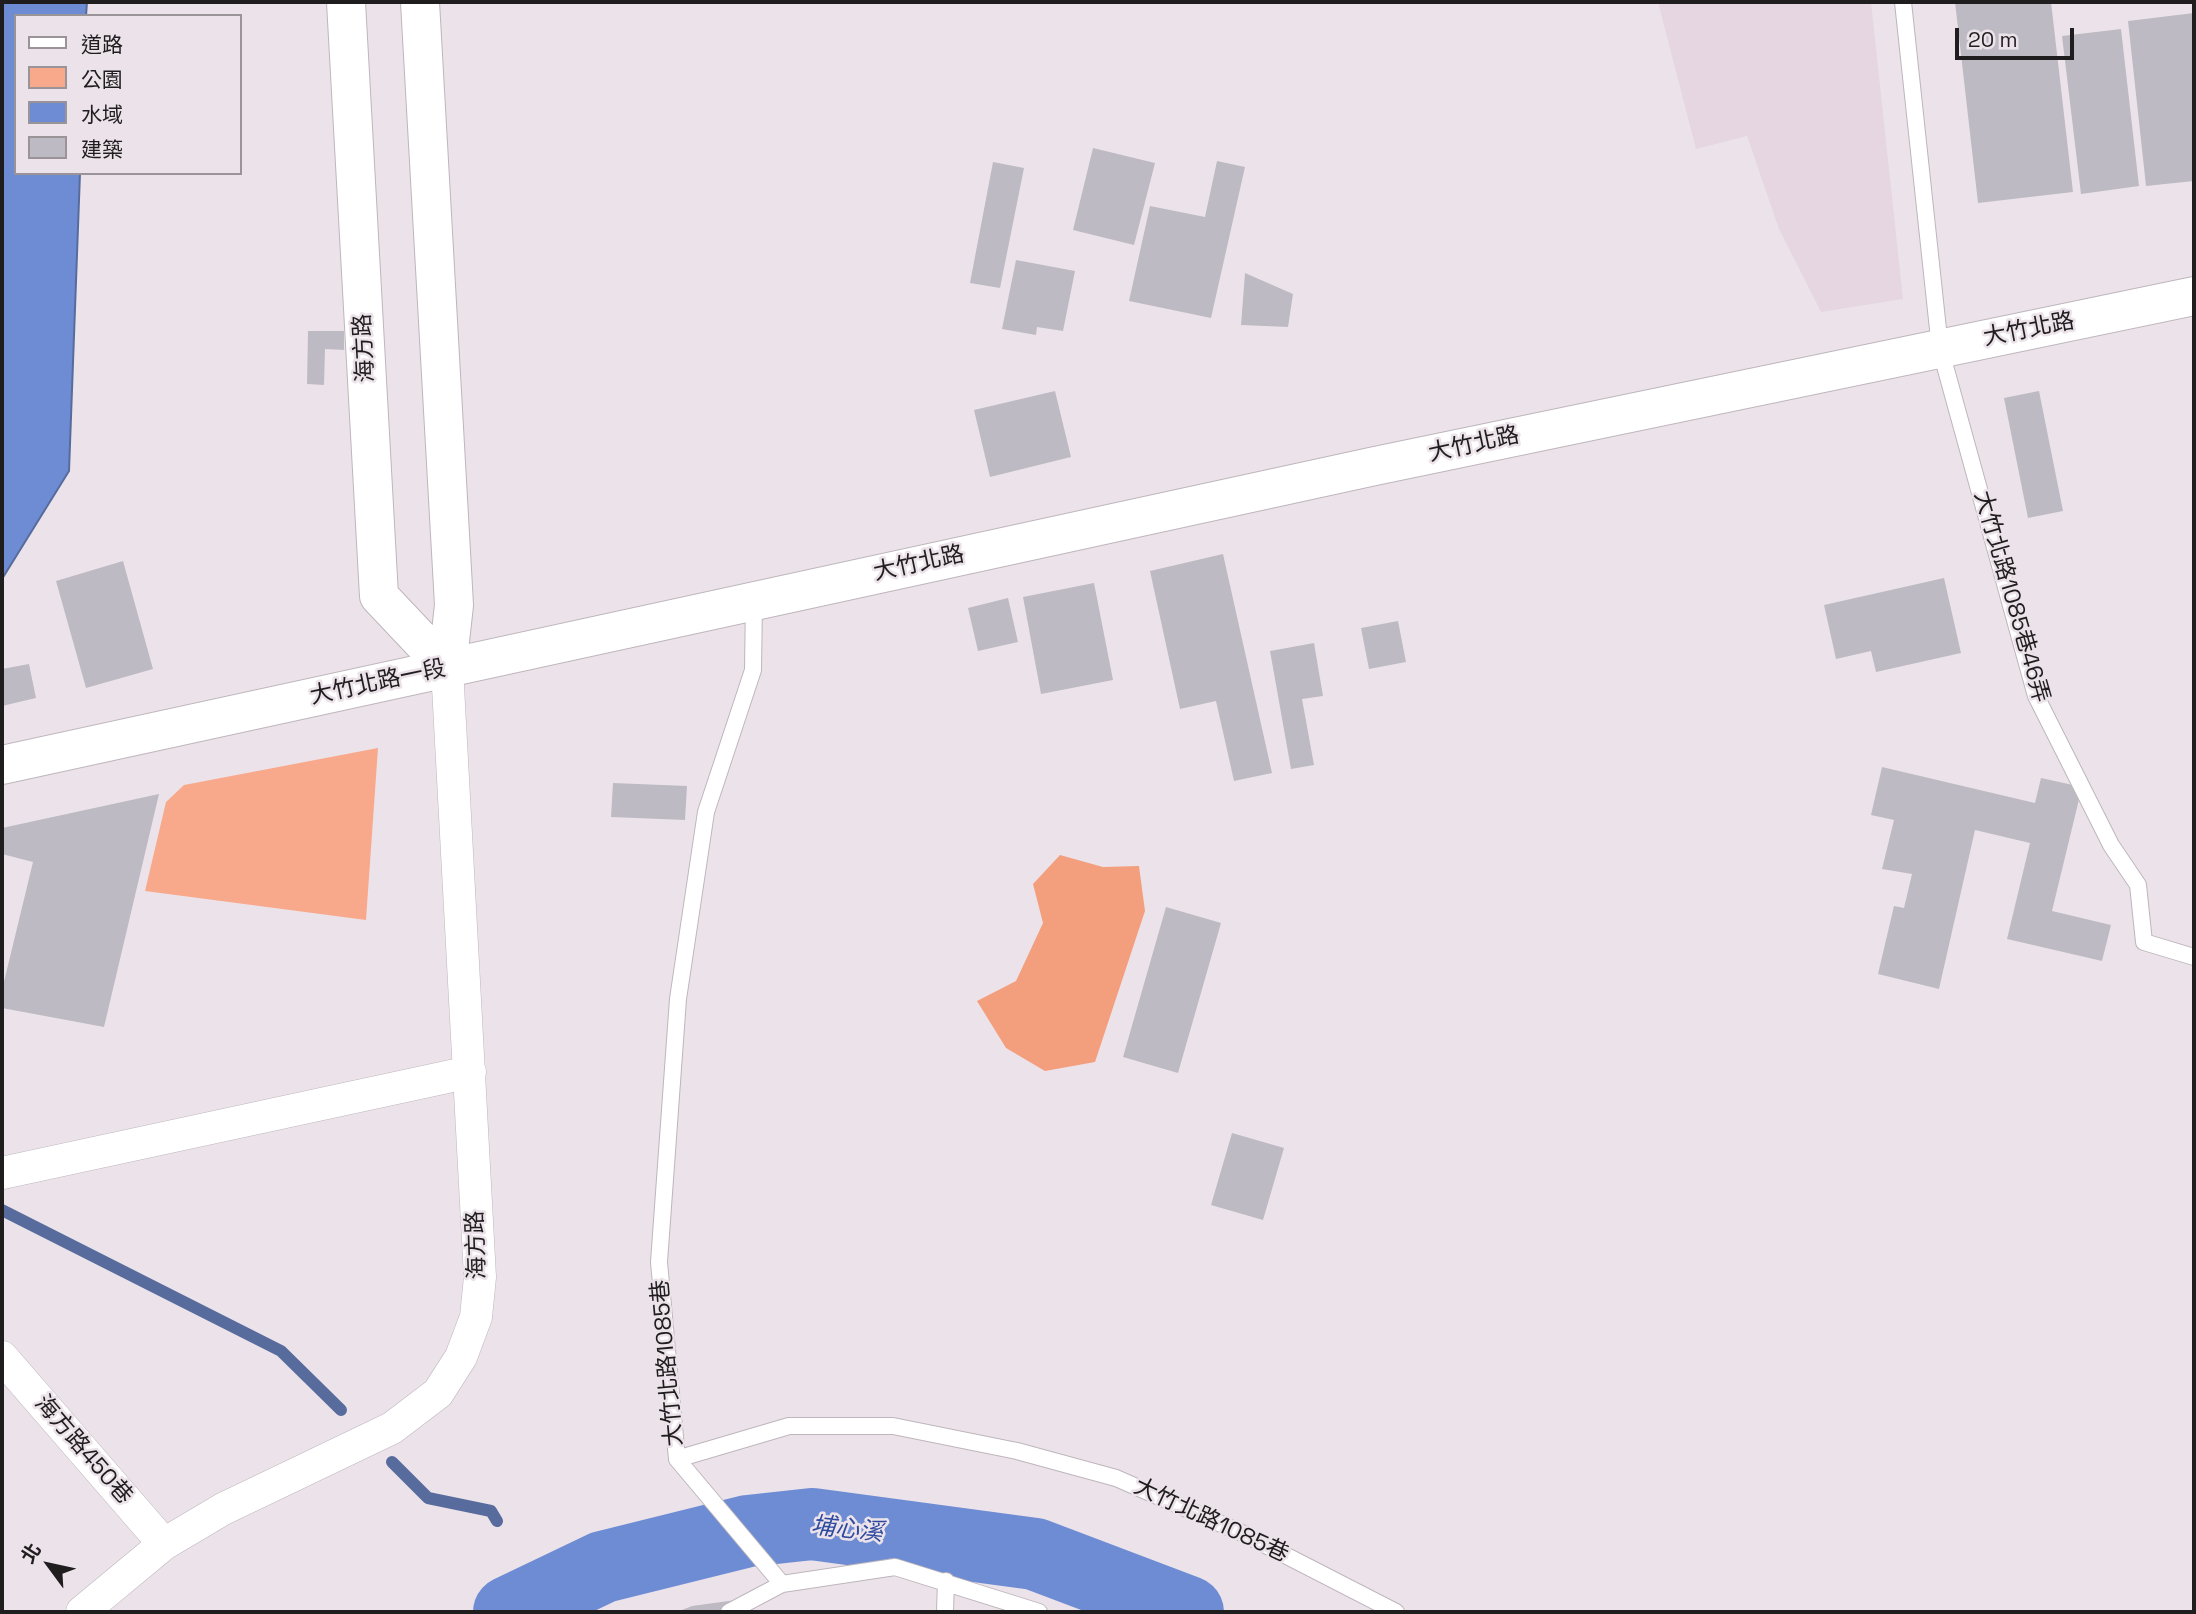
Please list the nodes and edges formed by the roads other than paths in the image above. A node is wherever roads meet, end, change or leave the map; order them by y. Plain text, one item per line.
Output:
1 (346, 2) edge
2 (420, 2) edge
3 (1903, 2) edge
4 (2194, 296) edge
5 (1940, 348) junction
6 (754, 600) junction
7 (447, 668) junction
8 (2, 765) edge
9 (2194, 957) edge
10 (470, 1072) junction
11 (2, 1173) edge
12 (2, 1357) edge
13 (677, 1459) junction
14 (164, 1544) junction
15 (946, 1581) junction
16 (782, 1584) junction
17 (82, 1612) edge
18 (729, 1612) edge
19 (945, 1612) edge
20 (1039, 1612) edge
21 (1396, 1612) edge

1 - 7 street, 海方路
2 - 7 street, 海方路
3 - 5 lane
4 - 5 street, 大竹北路
5 - 6 street, 大竹北路
5 - 9 lane, 大竹北路1085巷46弄
6 - 7 street, 大竹北路一段
6 - 13 lane, 大竹北路1085巷
7 - 8 street, 大竹北路一段
7 - 10 street, 海方路
10 - 11 street
10 - 14 street, 海方路
12 - 14 street, 海方路450巷
13 - 16 lane
13 - 21 lane, 大竹北路1085巷
14 - 17 street, 海方路
15 - 16 lane
15 - 19 lane
15 - 20 lane
16 - 18 lane

